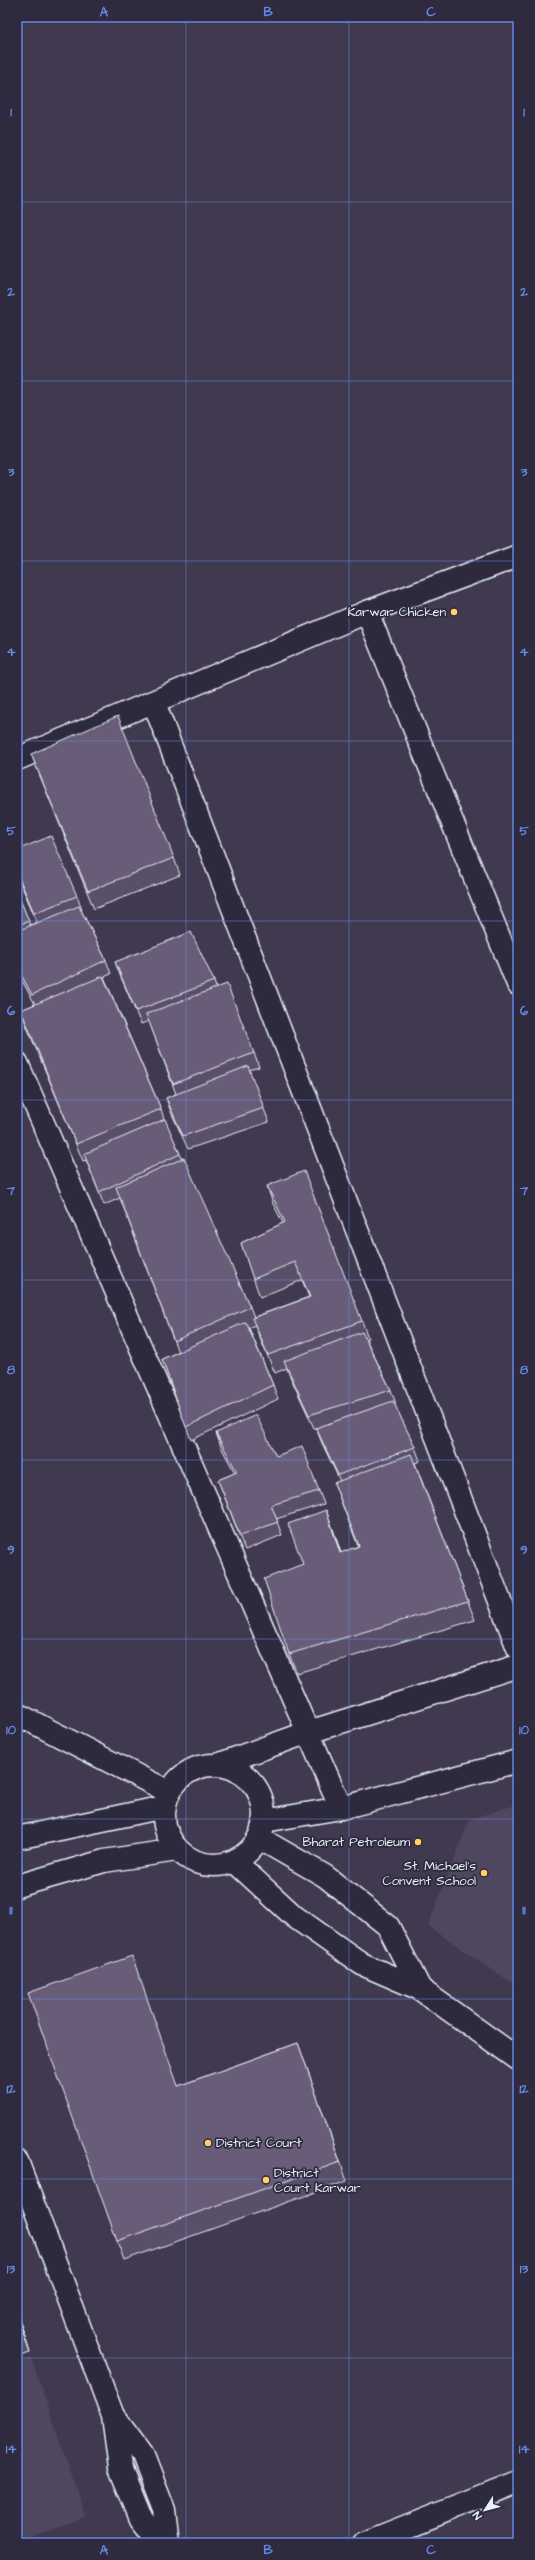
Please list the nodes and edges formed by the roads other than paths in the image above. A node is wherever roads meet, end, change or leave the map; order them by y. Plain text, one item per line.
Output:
1 (518, 556) edge
2 (367, 612) junction
3 (154, 703) junction
4 (17, 759) edge
5 (518, 984) edge
6 (17, 1063) edge
7 (518, 1648) edge
8 (518, 1666) edge
9 (19, 1712) edge
10 (306, 1733) junction
11 (518, 1761) edge
12 (218, 1765) junction
13 (167, 1800) junction
14 (341, 1808) junction
15 (261, 1829) junction
16 (17, 1838) edge
17 (177, 1850) junction
18 (234, 1861) junction
19 (17, 1886) edge
20 (420, 1989) junction
21 (518, 2059) edge
22 (17, 2161) edge
23 (113, 2416) junction
24 (518, 2482) edge
25 (160, 2543) edge
26 (168, 2543) edge
27 (364, 2543) edge

1 - 2 street
2 - 3 street
2 - 5 street
3 - 4 street
3 - 7 street
6 - 10 street
8 - 10 street
9 - 13 street
10 - 12 street
10 - 14 street
11 - 14 street
12 - 13 street
12 - 15 street
13 - 16 street
13 - 17 street
14 - 15 street
15 - 18 street
15 - 20 street
17 - 18 street
17 - 19 street
18 - 20 street
20 - 21 street
22 - 23 street
23 - 25 street
23 - 26 street
24 - 27 street

